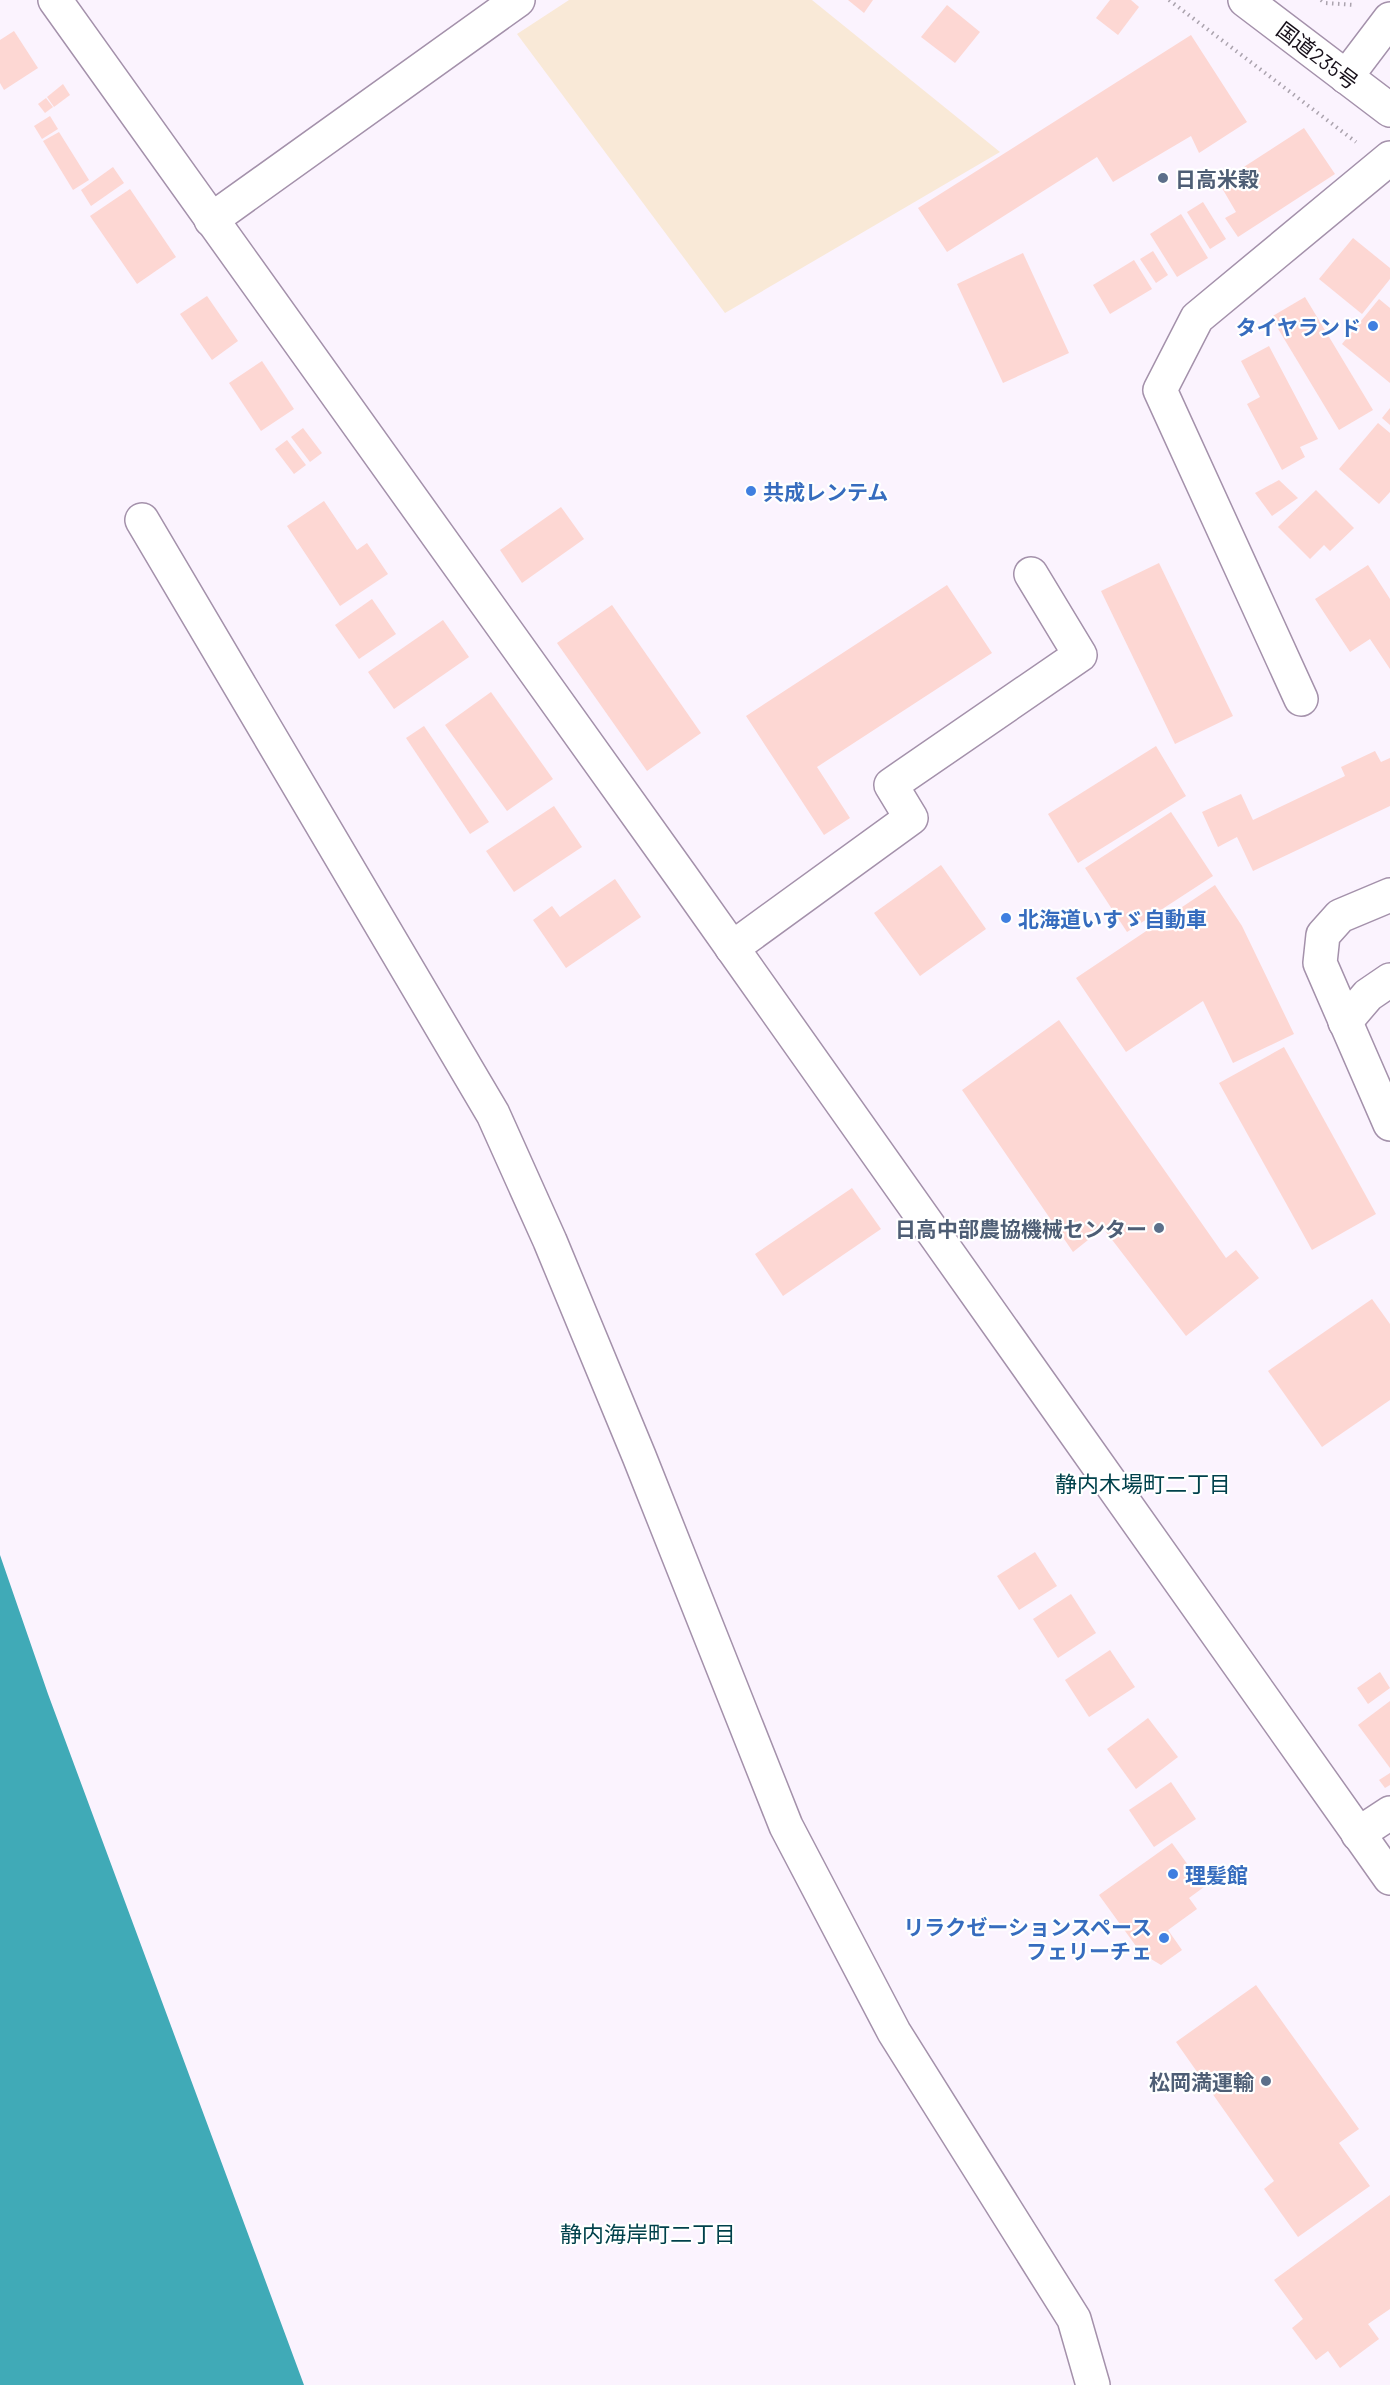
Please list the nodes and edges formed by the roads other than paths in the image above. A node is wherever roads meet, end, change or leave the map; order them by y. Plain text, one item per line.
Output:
1 (55, 0) edge
2 (518, 0) edge
3 (1245, 0) edge
4 (1390, 19) edge
5 (1346, 76) junction
6 (1390, 110) edge
7 (1387, 160) edge
8 (211, 220) junction
9 (142, 520) dead end
10 (1031, 574) dead end
11 (1301, 699) dead end
12 (1390, 895) edge
13 (732, 948) junction
14 (1390, 980) edge
15 (1345, 1022) junction
16 (1390, 1124) edge
17 (1390, 1813) edge
18 (1358, 1833) junction
19 (1390, 1878) edge
20 (1093, 2385) edge

1 - 8 main road
2 - 8 main road
3 - 5 main road, 国道235号
4 - 5 main road
5 - 6 main road, 国道235号
7 - 11 main road
8 - 13 main road
9 - 20 main road
10 - 13 main road
12 - 15 main road
13 - 18 main road
14 - 15 main road
15 - 16 main road
17 - 18 main road
18 - 19 main road

